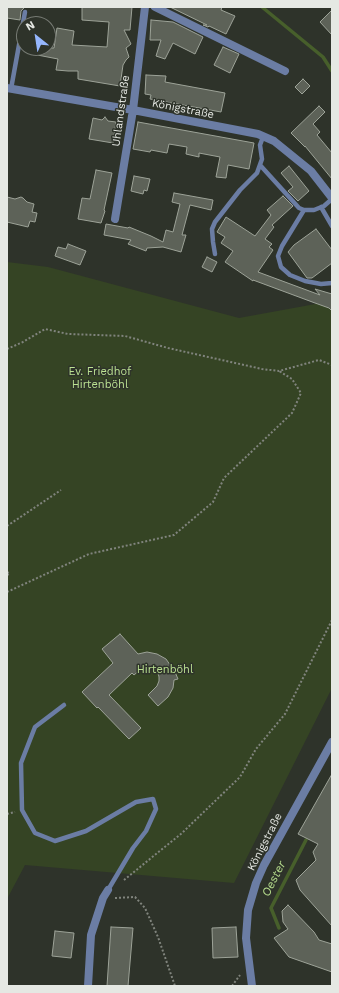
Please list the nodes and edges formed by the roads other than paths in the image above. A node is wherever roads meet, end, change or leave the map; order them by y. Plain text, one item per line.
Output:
1 (145, 7) edge
2 (155, 7) edge
3 (24, 12) dead end
4 (285, 71) dead end
5 (9, 89) edge
6 (133, 110) junction
7 (263, 137) junction
8 (260, 165) junction
9 (332, 198) edge
10 (321, 207) junction
11 (304, 210) junction
12 (115, 219) dead end
13 (332, 226) edge
14 (215, 254) dead end
15 (332, 283) edge
16 (64, 705) dead end
17 (332, 742) edge
18 (108, 890) joint
19 (88, 986) edge
20 (252, 986) edge

1 - 6 street, Uhlandstraße
2 - 4 street
3 - 5 lane
5 - 6 street, Königstraße
6 - 7 street, Königstraße
6 - 12 street, Uhlandstraße
7 - 8 lane
7 - 9 street, Königstraße
8 - 11 lane
8 - 14 lane
9 - 10 lane
10 - 11 lane
10 - 13 lane
11 - 15 lane
16 - 18 lane
17 - 20 street, Königstraße
18 - 19 street

